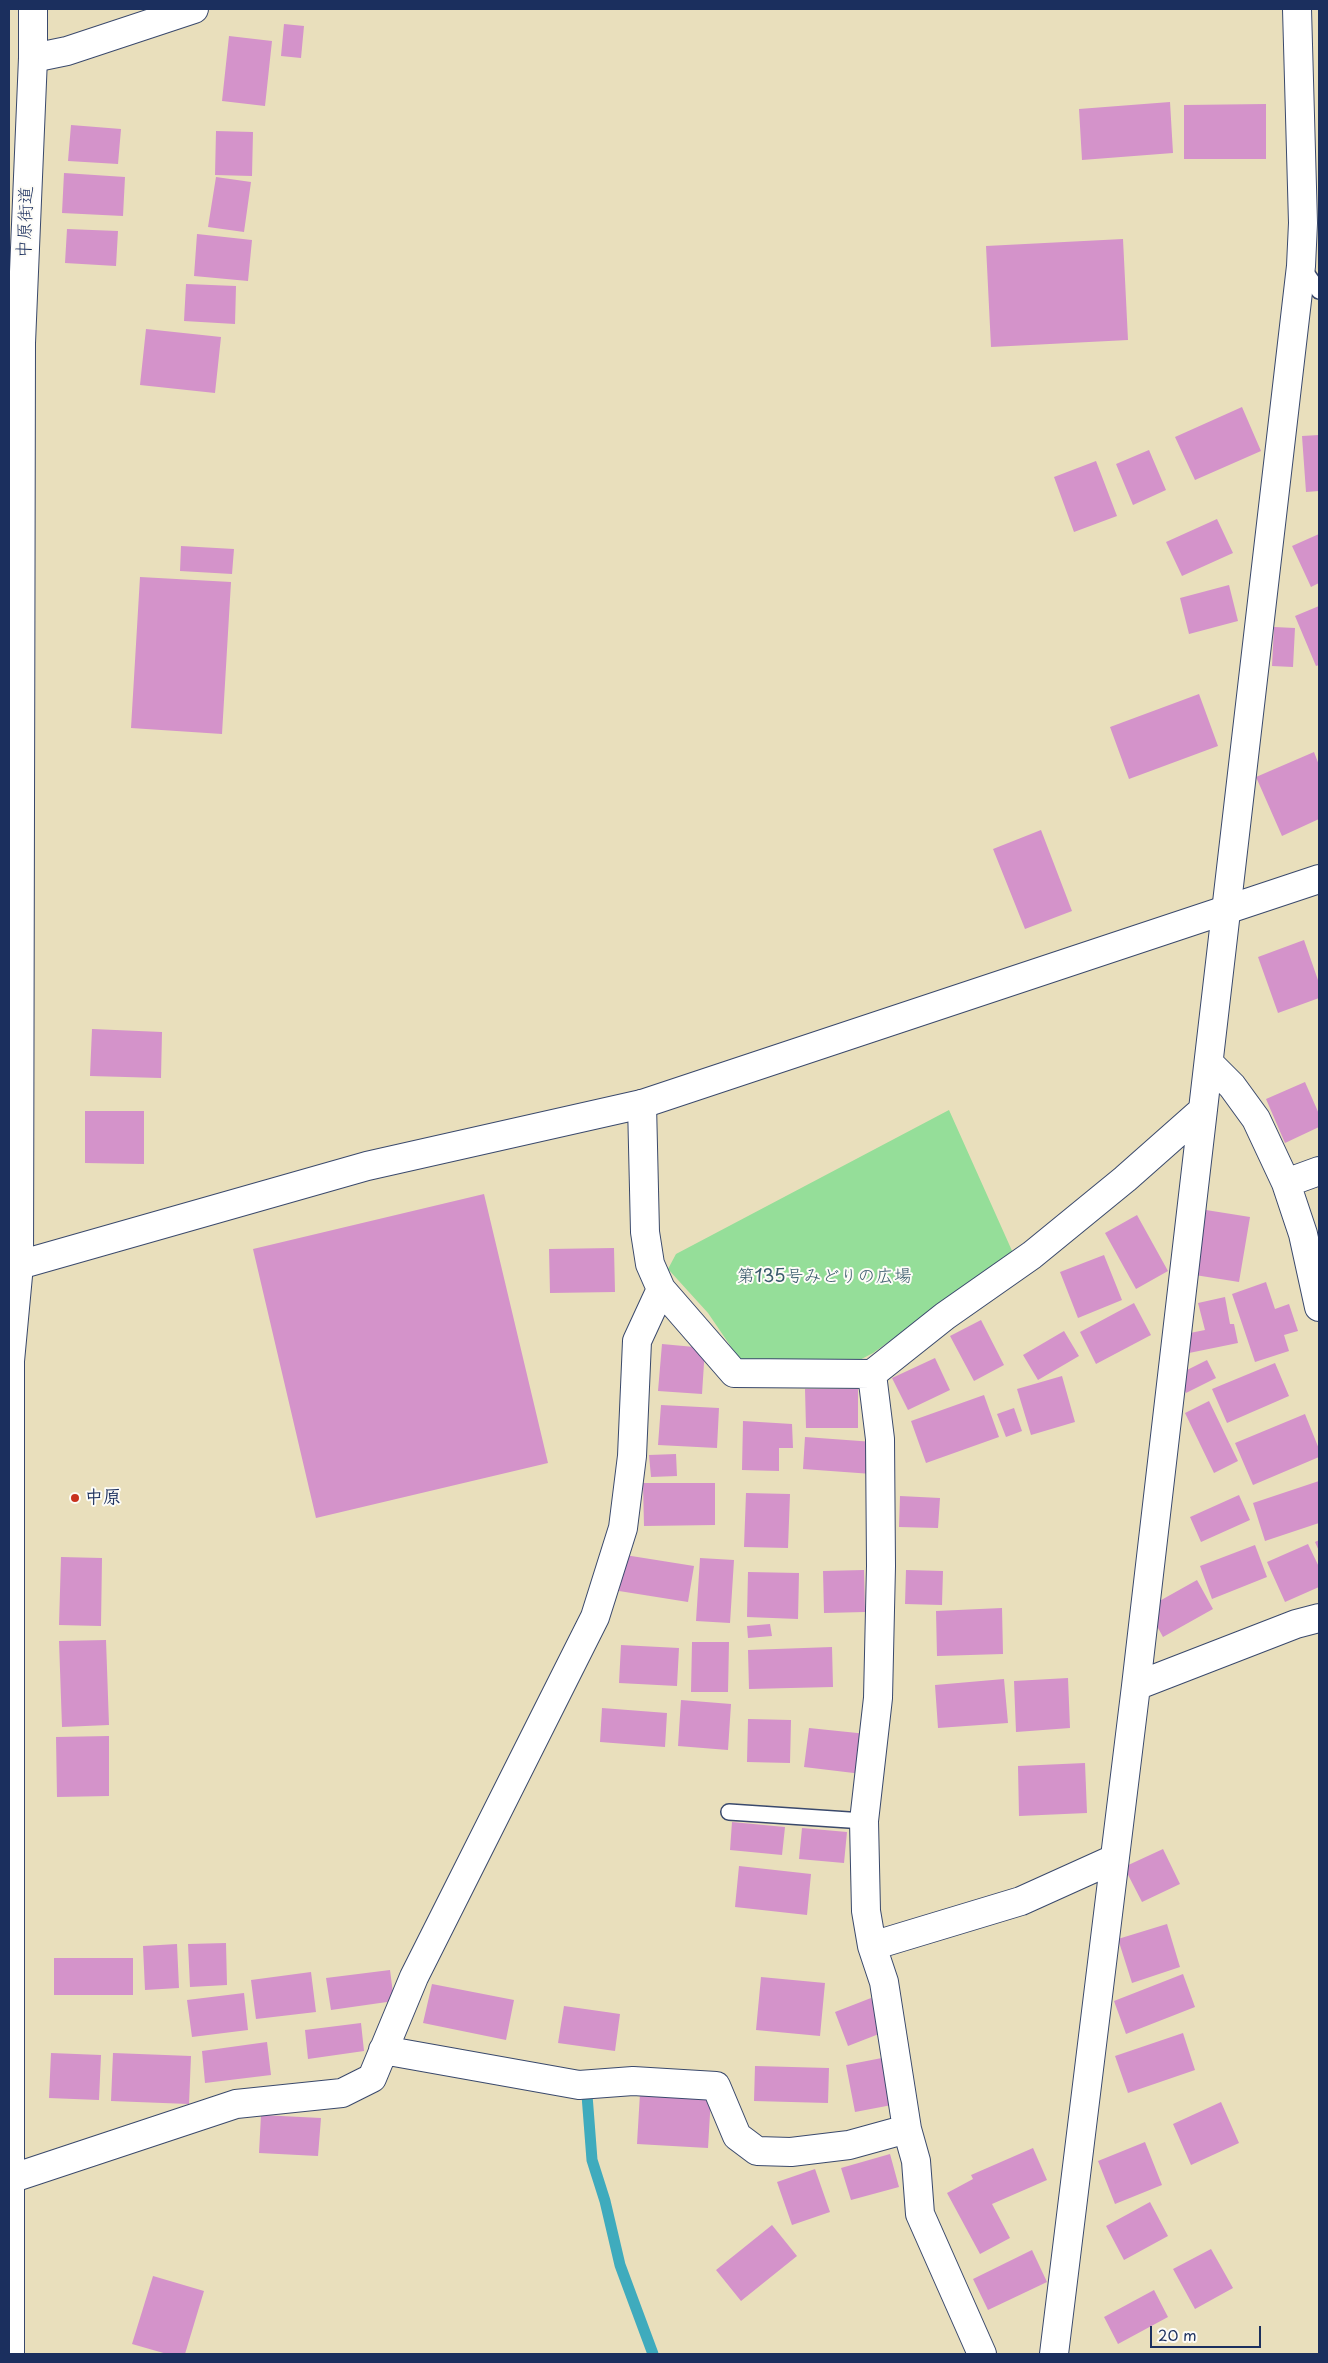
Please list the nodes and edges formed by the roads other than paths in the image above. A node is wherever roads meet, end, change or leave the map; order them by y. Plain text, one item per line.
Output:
1 (33, 9) edge
2 (194, 9) edge
3 (1297, 9) edge
4 (33, 58) junction
5 (1301, 266) junction
6 (1319, 291) edge
7 (15, 344) edge
8 (1319, 879) edge
9 (1226, 911) junction
10 (1209, 1063) junction
11 (642, 1104) junction
12 (1203, 1110) junction
13 (1319, 1171) edge
14 (1286, 1182) junction
15 (19, 1266) junction
16 (661, 1289) junction
17 (1319, 1307) edge
18 (9, 1361) edge
19 (872, 1374) junction
20 (1319, 1618) edge
21 (1136, 1686) junction
22 (729, 1812) dead end
23 (864, 1821) junction
24 (1114, 1859) junction
25 (872, 1946) junction
26 (383, 2050) junction
27 (907, 2129) junction
28 (10, 2179) junction
29 (9, 2296) edge
30 (10, 2354) edge
31 (982, 2354) edge
32 (1054, 2354) edge

1 - 4 street, 中原街道
2 - 4 street
3 - 5 street
4 - 7 street, 中原街道
5 - 6 lane
5 - 9 street
7 - 15 street, 中原街道
8 - 9 street
9 - 10 street
9 - 11 street
10 - 12 street
10 - 14 street
11 - 15 street
11 - 16 street
12 - 19 street
12 - 21 street
13 - 14 street
14 - 17 street
15 - 18 street, 中原街道
16 - 19 street
16 - 26 street
18 - 28 street, 中原街道
19 - 23 street
20 - 21 street
21 - 24 street
22 - 23 lane
23 - 25 street
24 - 25 street
24 - 32 street
25 - 27 street
26 - 27 street
26 - 28 street
27 - 31 street
28 - 29 street, 中原街道
29 - 30 street, 中原街道

